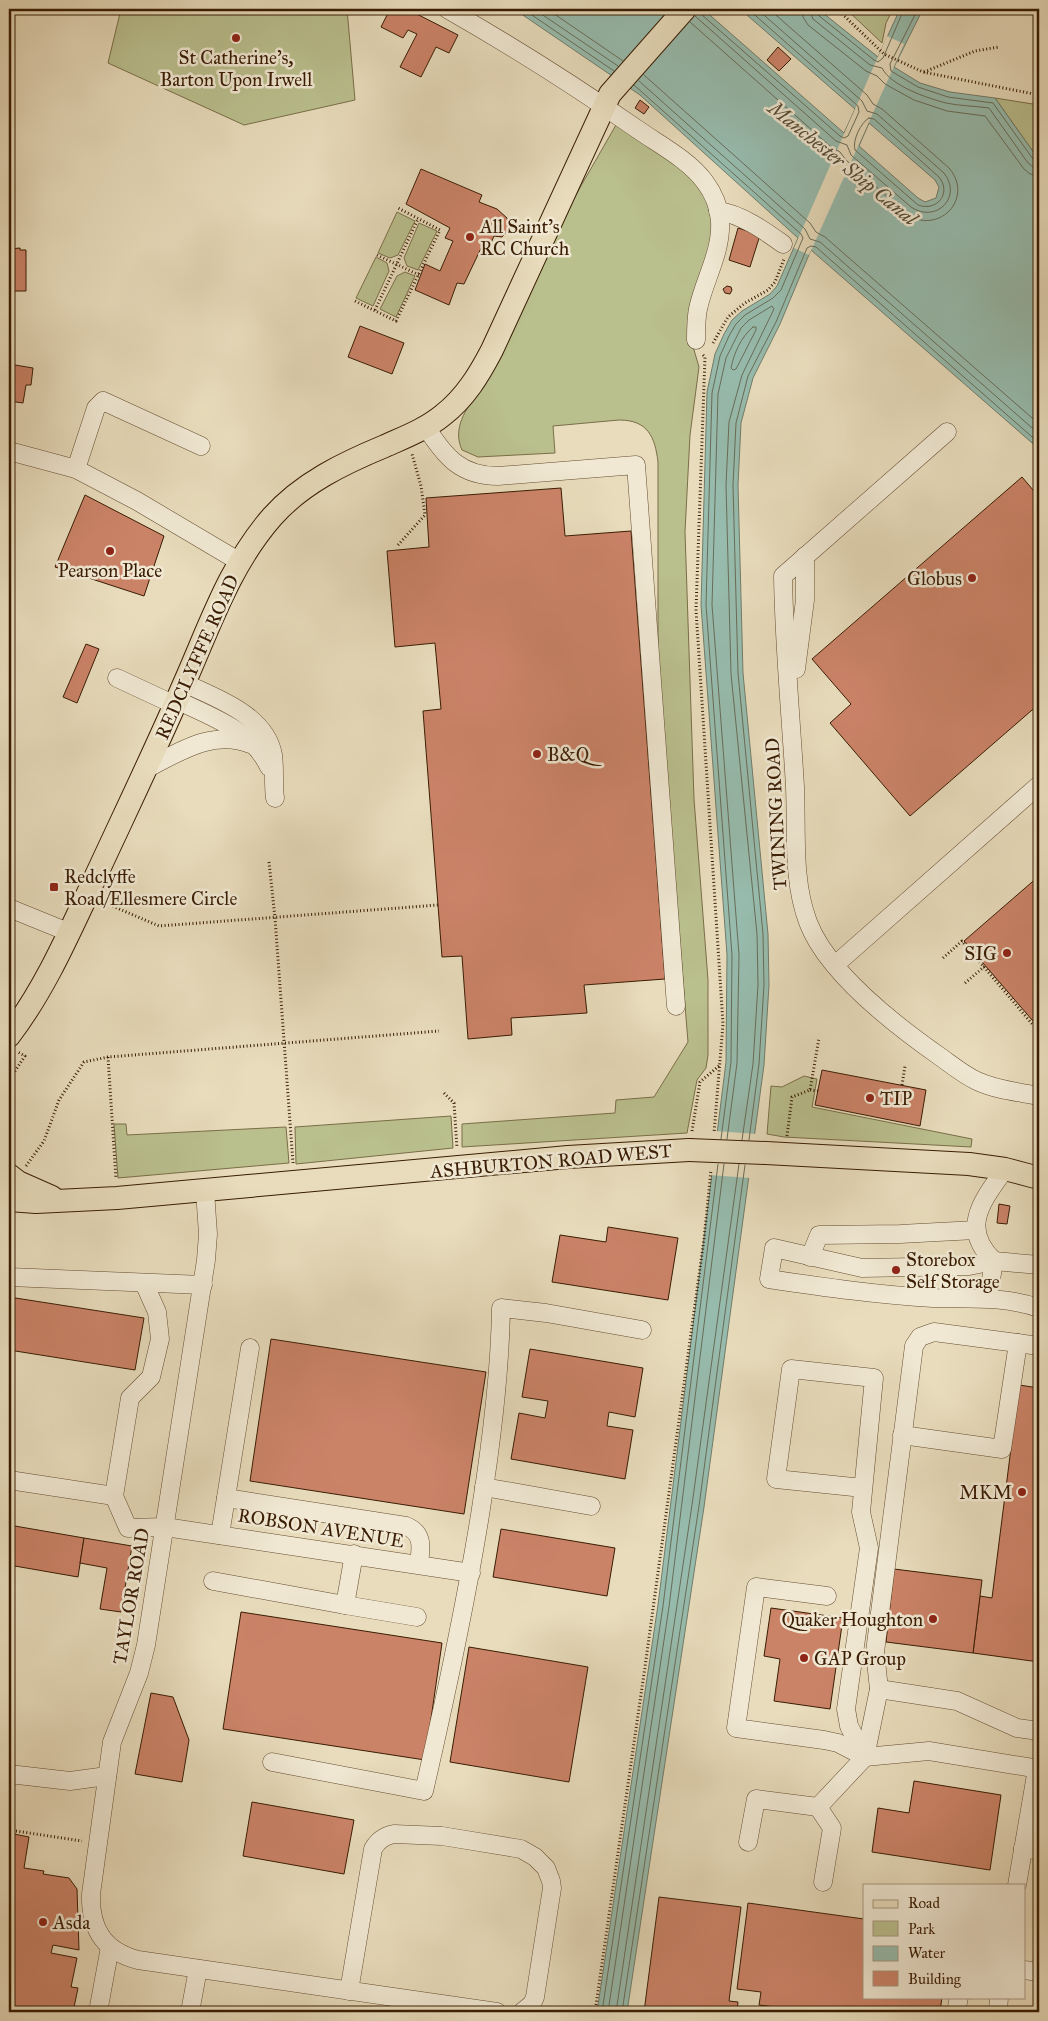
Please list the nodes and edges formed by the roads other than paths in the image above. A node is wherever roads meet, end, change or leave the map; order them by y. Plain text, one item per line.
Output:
1 (447, 9) edge
2 (685, 9) edge
3 (608, 101) junction
4 (718, 211) junction
5 (785, 248) road end
6 (696, 340) road end
7 (416, 432) junction
8 (947, 432) dead end
9 (202, 446) dead end
10 (9, 451) edge
11 (76, 470) junction
12 (806, 556) junction
13 (240, 562) junction
14 (116, 678) dead end
15 (179, 696) junction
16 (790, 704) junction
17 (259, 750) junction
18 (146, 769) junction
19 (273, 776) junction
20 (1039, 785) edge
21 (275, 798) dead end
22 (9, 908) edge
23 (68, 932) junction
24 (835, 965) junction
25 (676, 1006) dead end
26 (9, 1036) edge
27 (1039, 1096) edge
28 (1005, 1169) junction
29 (1039, 1178) edge
30 (12, 1186) edge
31 (205, 1191) junction
32 (976, 1230) junction
33 (810, 1257) junction
34 (994, 1261) junction
35 (1039, 1265) edge
36 (9, 1277) edge
37 (144, 1283) junction
38 (202, 1285) junction
39 (988, 1298) junction
40 (1039, 1308) edge
41 (642, 1330) dead end
42 (1018, 1343) junction
43 (1039, 1346) edge
44 (250, 1348) dead end
45 (902, 1434) junction
46 (9, 1480) edge
47 (484, 1487) junction
48 (863, 1488) junction
49 (114, 1496) junction
50 (226, 1498) junction
51 (591, 1506) dead end
52 (165, 1526) junction
53 (220, 1535) junction
54 (354, 1554) junction
55 (420, 1564) junction
56 (471, 1573) junction
57 (213, 1581) dead end
58 (826, 1596) dead end
59 (345, 1605) junction
60 (418, 1617) dead end
61 (879, 1689) junction
62 (1039, 1731) edge
63 (865, 1757) junction
64 (272, 1762) dead end
65 (1038, 1769) edge
66 (9, 1774) edge
67 (107, 1776) junction
68 (818, 1807) junction
69 (748, 1842) dead end
70 (1031, 1850) edge
71 (824, 1882) dead end
72 (1017, 1884) edge
73 (110, 1947) junction
74 (198, 1969) junction
75 (1026, 1970) edge
76 (1039, 1972) edge
77 (349, 1991) junction
78 (959, 1998) edge
79 (999, 1998) edge
80 (98, 2012) edge
81 (190, 2012) edge
82 (497, 2012) edge
83 (522, 2012) edge
84 (956, 2012) edge
85 (998, 2012) edge

1 - 3 street
2 - 3 main road, REDCLYFFE ROAD
3 - 4 street
3 - 7 main road, REDCLYFFE ROAD
4 - 5 street
4 - 6 street
7 - 13 main road, REDCLYFFE ROAD
7 - 25 street
8 - 12 street
9 - 11 street
10 - 11 street
11 - 13 street
12 - 16 street
12 - 16 street
13 - 15 main road, REDCLYFFE ROAD
14 - 15 street
15 - 17 street
15 - 18 main road, REDCLYFFE ROAD
15 - 19 street
16 - 24 street, TWINING ROAD
17 - 18 street
17 - 19 street
18 - 23 main road, REDCLYFFE ROAD
19 - 21 street
20 - 24 street
22 - 23 street
23 - 26 main road, REDCLYFFE ROAD
24 - 27 street, TWINING ROAD
28 - 29 main road, ASHBURTON ROAD WEST
28 - 31 main road, ASHBURTON ROAD WEST, bridge
28 - 32 street
30 - 31 main road, ASHBURTON ROAD WEST
31 - 38 street, TAYLOR ROAD
32 - 33 street
32 - 34 street
33 - 34 street
33 - 39 street
34 - 35 street
34 - 39 street
36 - 37 street
37 - 38 street
37 - 49 street
38 - 52 street, TAYLOR ROAD
39 - 40 street
41 - 47 street
42 - 43 street
42 - 45 street
42 - 45 street
44 - 50 street
45 - 61 street
46 - 49 street
47 - 51 street
47 - 56 street
48 - 48 street
48 - 63 street
49 - 52 street, ROBSON AVENUE
50 - 53 street
50 - 55 street
52 - 53 street, ROBSON AVENUE
52 - 67 street, TAYLOR ROAD
53 - 54 street, ROBSON AVENUE
54 - 55 street, ROBSON AVENUE
54 - 59 street
55 - 56 street, ROBSON AVENUE
56 - 64 street
57 - 59 street
58 - 63 street
59 - 60 street
61 - 62 street
61 - 63 street
63 - 65 street
63 - 68 street
65 - 70 street
66 - 67 street
67 - 73 street, TAYLOR ROAD
68 - 69 street
68 - 71 street
70 - 72 street
73 - 74 street, TAYLOR ROAD
73 - 80 street
74 - 77 street, TAYLOR ROAD
74 - 81 street
75 - 76 street
77 - 82 street, TAYLOR ROAD
77 - 83 street
78 - 84 street
79 - 85 street

